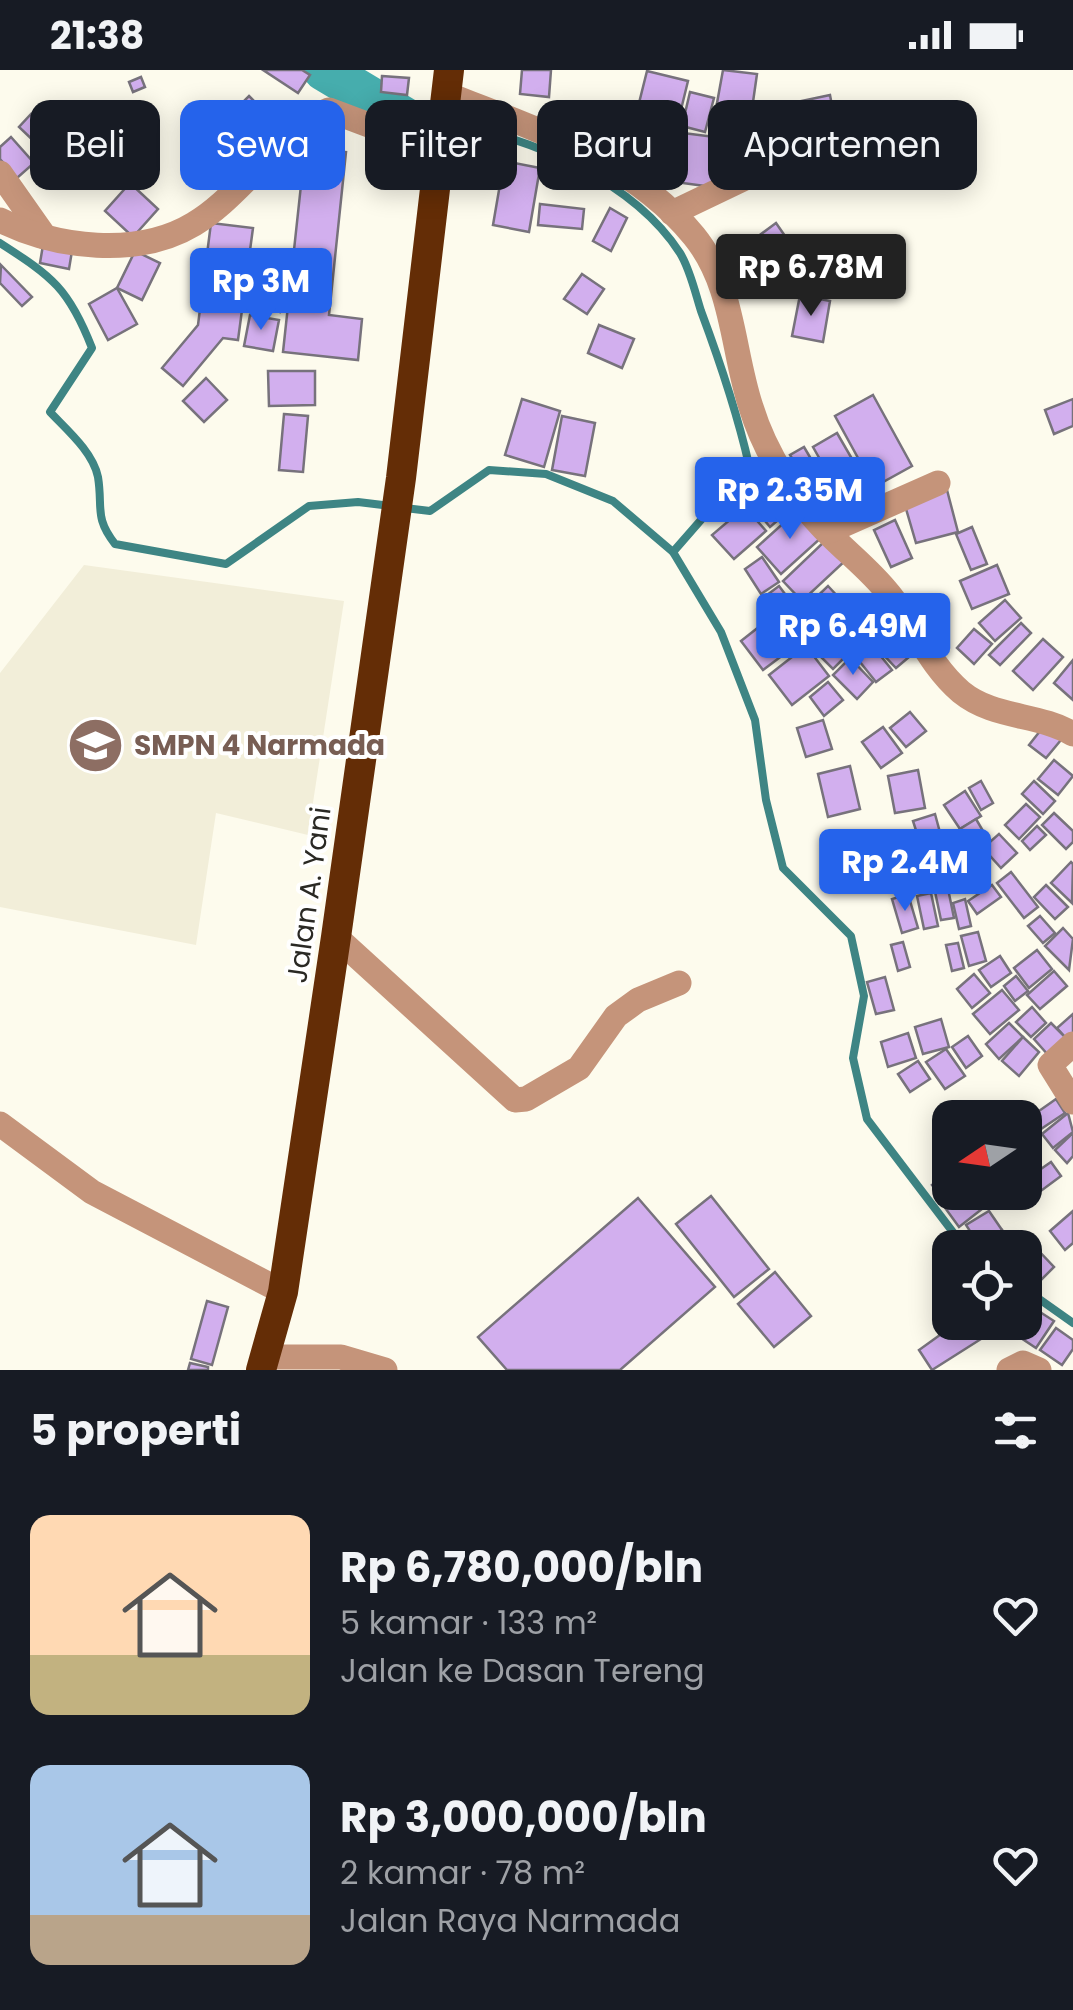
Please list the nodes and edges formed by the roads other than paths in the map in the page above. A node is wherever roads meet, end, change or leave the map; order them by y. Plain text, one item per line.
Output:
1 (365, 111) edge
2 (517, 129) edge
3 (0, 174) edge
4 (434, 190) edge
5 (720, 190) edge
6 (672, 213) junction
7 (0, 220) edge
8 (44, 236) junction
9 (938, 484) dead end
10 (827, 532) junction
11 (1070, 726) edge
12 (336, 937) junction
13 (678, 983) dead end
14 (1073, 1044) edge
15 (1073, 1102) edge
16 (0, 1124) edge
17 (282, 1292) junction
18 (263, 1364) edge
19 (384, 1370) edge
20 (1009, 1370) edge
21 (1039, 1370) edge

1 - 8 street
2 - 6 street
3 - 8 street
4 - 12 highway, Jalan A. Yani
5 - 6 street
6 - 10 street
7 - 8 street
9 - 10 street
10 - 11 street
12 - 13 street
12 - 17 highway, Jalan A. Yani
14 - 15 street
16 - 17 street
17 - 18 highway, Jalan A. Yani
18 - 19 street
20 - 21 street

